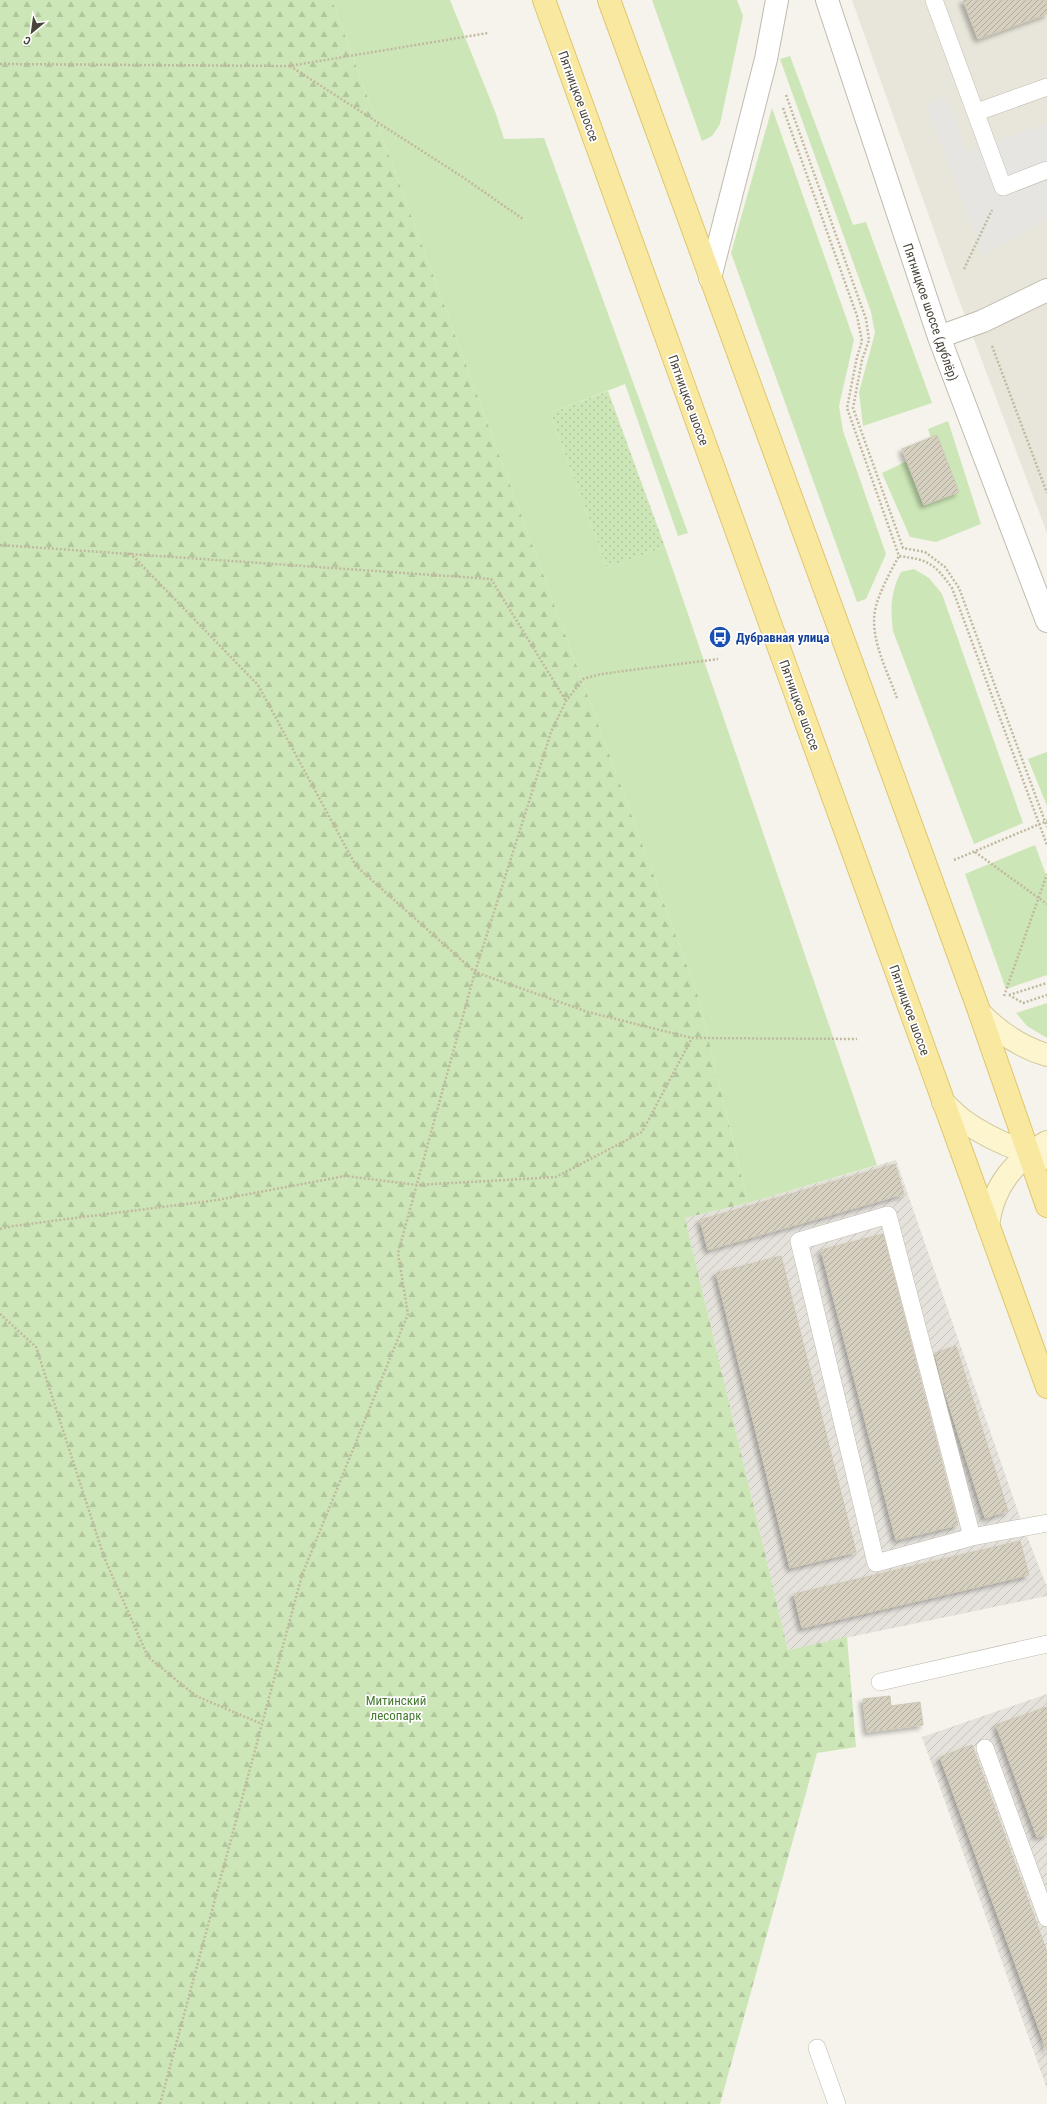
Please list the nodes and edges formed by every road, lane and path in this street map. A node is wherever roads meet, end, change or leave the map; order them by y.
1 (544, 0) edge
2 (609, 0) edge
3 (776, 0) edge
4 (827, 0) edge
5 (934, 0) edge
6 (488, 33) dead end
7 (0, 64) edge
8 (289, 66) junction
9 (1047, 87) edge
10 (784, 89) dead end
11 (781, 103) dead end
12 (977, 112) junction
13 (1047, 170) edge
14 (1003, 187) junction
15 (522, 219) dead end
16 (964, 269) dead end
17 (710, 278) junction
18 (1046, 293) edge
19 (983, 321) junction
20 (938, 337) junction
21 (1047, 493) edge
22 (0, 545) edge
23 (130, 553) junction
24 (899, 556) junction
25 (1047, 621) edge
26 (718, 659) dead end
27 (566, 701) junction
28 (898, 703) dead end
29 (1046, 821) edge
30 (1039, 824) junction
31 (1047, 827) edge
32 (1047, 844) edge
33 (974, 852) junction
34 (950, 853) dead end
35 (953, 861) junction
36 (956, 868) dead end
37 (1047, 874) edge
38 (1039, 898) junction
39 (1047, 904) edge
40 (475, 972) junction
41 (1047, 983) edge
42 (1000, 990) dead end
43 (1047, 995) edge
44 (980, 1014) junction
45 (692, 1038) junction
46 (857, 1039) dead end
47 (1047, 1054) edge
48 (943, 1102) junction
49 (1047, 1142) edge
50 (1037, 1155) edge
51 (417, 1185) junction
52 (1047, 1206) edge
53 (988, 1225) junction
54 (0, 1230) edge
55 (0, 1314) edge
56 (1047, 1387) edge
57 (1047, 1523) edge
58 (972, 1537) junction
59 (1047, 1644) edge
60 (880, 1682) dead end
61 (262, 1724) junction
62 (985, 1748) dead end
63 (1047, 1918) edge
64 (817, 2048) dead end
65 (160, 2104) edge
66 (837, 2104) edge

1 - 48 main road, Пятницкое шоссе
2 - 17 main road
3 - 17 street
4 - 20 street, Пятницкое шоссе (дублёр)
5 - 12 lane
6 - 8 path
7 - 8 path
8 - 15 path
9 - 12 lane
10 - 29 path
11 - 24 path
12 - 14 lane
13 - 14 lane
14 - 16 path
17 - 44 main road
18 - 19 street
19 - 20 street
19 - 21 path
20 - 25 street, Пятницкое шоссе (дублёр)
22 - 23 path
23 - 27 path
23 - 40 path
24 - 28 path
24 - 30 path
26 - 27 path
27 - 40 path
29 - 30 path
29 - 31 path
30 - 32 path
30 - 33 path
33 - 35 path
33 - 38 path
34 - 35 path
35 - 36 path
37 - 38 path
38 - 39 path
38 - 42 path
40 - 45 path
40 - 51 path
41 - 43 path
44 - 47 main road
44 - 50 main road
45 - 46 path
45 - 51 path
48 - 50 main road
48 - 53 main road, Пятницкое шоссе
49 - 50 main road
50 - 52 main road
50 - 53 main road
51 - 54 path
51 - 61 path
53 - 56 main road, Пятницкое шоссе
55 - 61 path
57 - 58 lane
58 - 58 lane
59 - 60 lane
61 - 65 path
62 - 63 lane
64 - 66 lane

